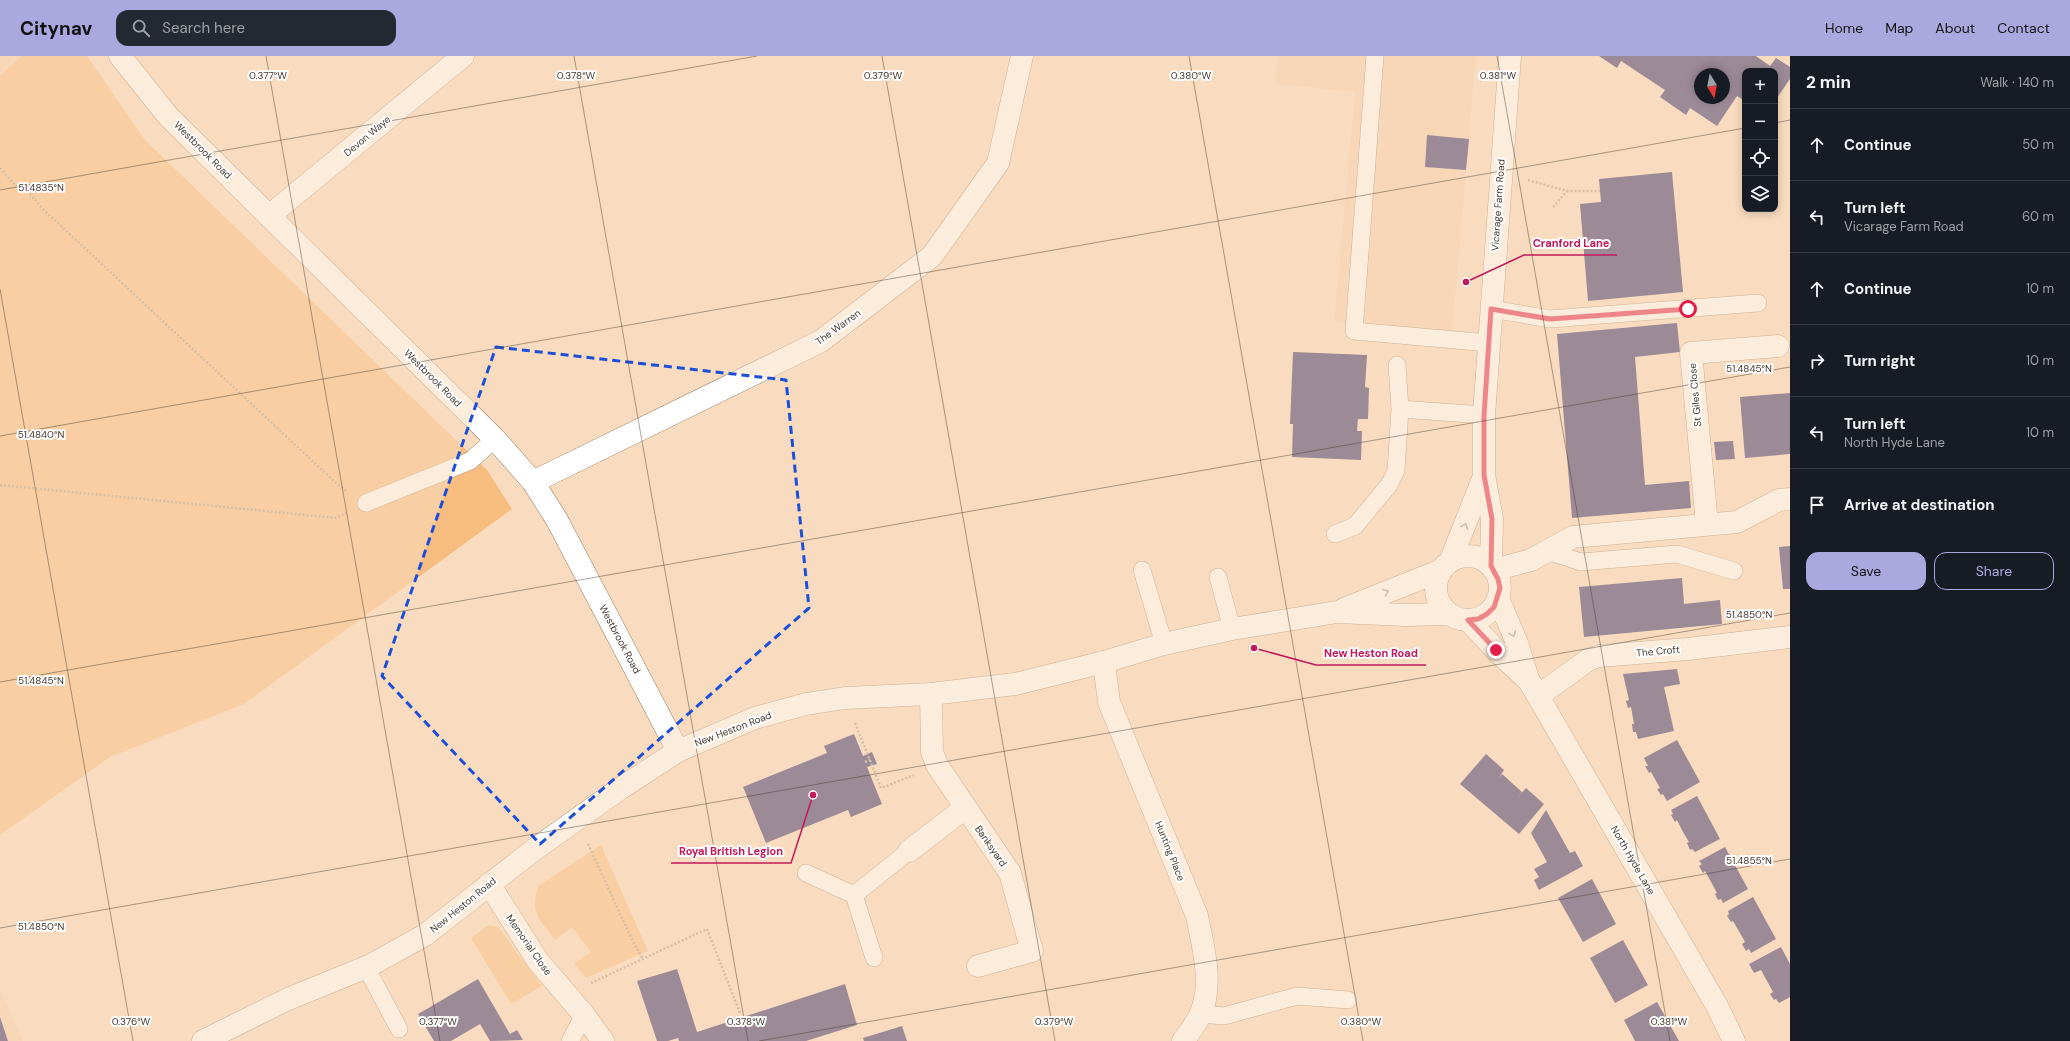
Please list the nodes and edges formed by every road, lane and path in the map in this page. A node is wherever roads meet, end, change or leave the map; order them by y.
1 (120, 56) edge
2 (464, 56) edge
3 (1022, 56) edge
4 (1375, 56) edge
5 (1510, 56) edge
6 (0, 168) edge
7 (1501, 172) junction
8 (1567, 191) junction
9 (1600, 191) dead end
10 (1553, 207) dead end
11 (269, 216) junction
12 (1758, 303) dead end
13 (1491, 309) junction
14 (1489, 343) junction
15 (1778, 346) dead end
16 (1397, 365) dead end
17 (1400, 409) junction
18 (1484, 416) junction
19 (495, 439) junction
20 (1484, 475) junction
21 (533, 482) junction
22 (0, 485) edge
23 (1790, 499) edge
24 (366, 503) junction
25 (1706, 524) junction
26 (1335, 534) dead end
27 (1547, 551) junction
28 (1446, 566) junction
29 (1493, 568) junction
30 (1142, 570) dead end
31 (1734, 570) dead end
32 (1218, 577) dead end
33 (1498, 598) junction
34 (1337, 612) junction
35 (1459, 617) junction
36 (1232, 630) junction
37 (1790, 637) edge
38 (1164, 644) junction
39 (1104, 662) junction
40 (1533, 688) junction
41 (931, 694) junction
42 (845, 698) junction
43 (678, 751) junction
44 (870, 760) junction
45 (865, 762) dead end
46 (936, 765) junction
47 (965, 808) junction
48 (577, 818) junction
49 (909, 851) joint
50 (806, 873) dead end
51 (489, 884) junction
52 (854, 895) junction
53 (874, 958) dead end
54 (643, 959) junction
55 (978, 966) dead end
56 (366, 967) junction
57 (566, 994) junction
58 (1348, 1000) dead end
59 (740, 1013) dead end
60 (1201, 1014) junction
61 (584, 1015) junction
62 (399, 1029) dead end
63 (216, 1038) edge
64 (570, 1041) edge
65 (603, 1041) edge
66 (1183, 1041) edge
67 (1734, 1041) edge

1 - 11 street, Westbrook Road
2 - 11 street, Devon Waye
3 - 21 street, The Warren
4 - 14 lane
5 - 7 street, Vicarage Farm Road
6 - 24 path
7 - 8 path
7 - 13 street, Vicarage Farm Road
8 - 9 path
8 - 10 path
11 - 19 street, Westbrook Road
12 - 13 lane
13 - 14 street, Vicarage Farm Road
14 - 18 street, Vicarage Farm Road
15 - 25 street, St Giles Close
16 - 17 lane
17 - 18 lane
17 - 26 lane
18 - 20 street, Vicarage Farm Road
19 - 21 street, Westbrook Road
19 - 24 lane
28 -> 20 street, Vicarage Farm Road
20 - 29 street, Vicarage Farm Road
21 - 43 street, Westbrook Road
22 - 24 path
23 - 25 street
25 - 27 street
27 - 29 street
27 - 31 lane
28 - 29 street
34 -> 28 street, New Heston Road
28 - 35 street
29 - 33 street
30 - 38 lane
32 - 36 lane
33 - 35 street
33 -> 40 street, North Hyde Lane
34 - 35 street, New Heston Road
34 - 36 street, New Heston Road
35 - 40 street, North Hyde Lane
36 - 38 street, New Heston Road
37 - 40 street, The Croft
38 - 39 street, New Heston Road
39 - 41 street, New Heston Road
39 - 60 street, Hunting Place
40 - 67 street, North Hyde Lane
41 - 42 street, New Heston Road
41 - 46 street, Banksyard
42 - 43 street, New Heston Road
42 - 44 path
43 - 48 street, New Heston Road
44 - 45 path
44 - 46 path
46 - 47 street, Banksyard
47 - 49 street
47 - 55 street, Banksyard
48 - 51 street, New Heston Road
48 - 54 path
49 - 52 lane
50 - 52 lane
51 - 56 street, New Heston Road
51 - 57 street, Memorial Close
52 - 53 lane
54 - 57 path
54 - 59 path
56 - 62 lane
56 - 63 street, New Heston Road
57 - 61 street, Memorial Close
58 - 60 lane
60 - 66 street, Hunting Place
61 - 64 lane
61 - 65 street, Memorial Close

